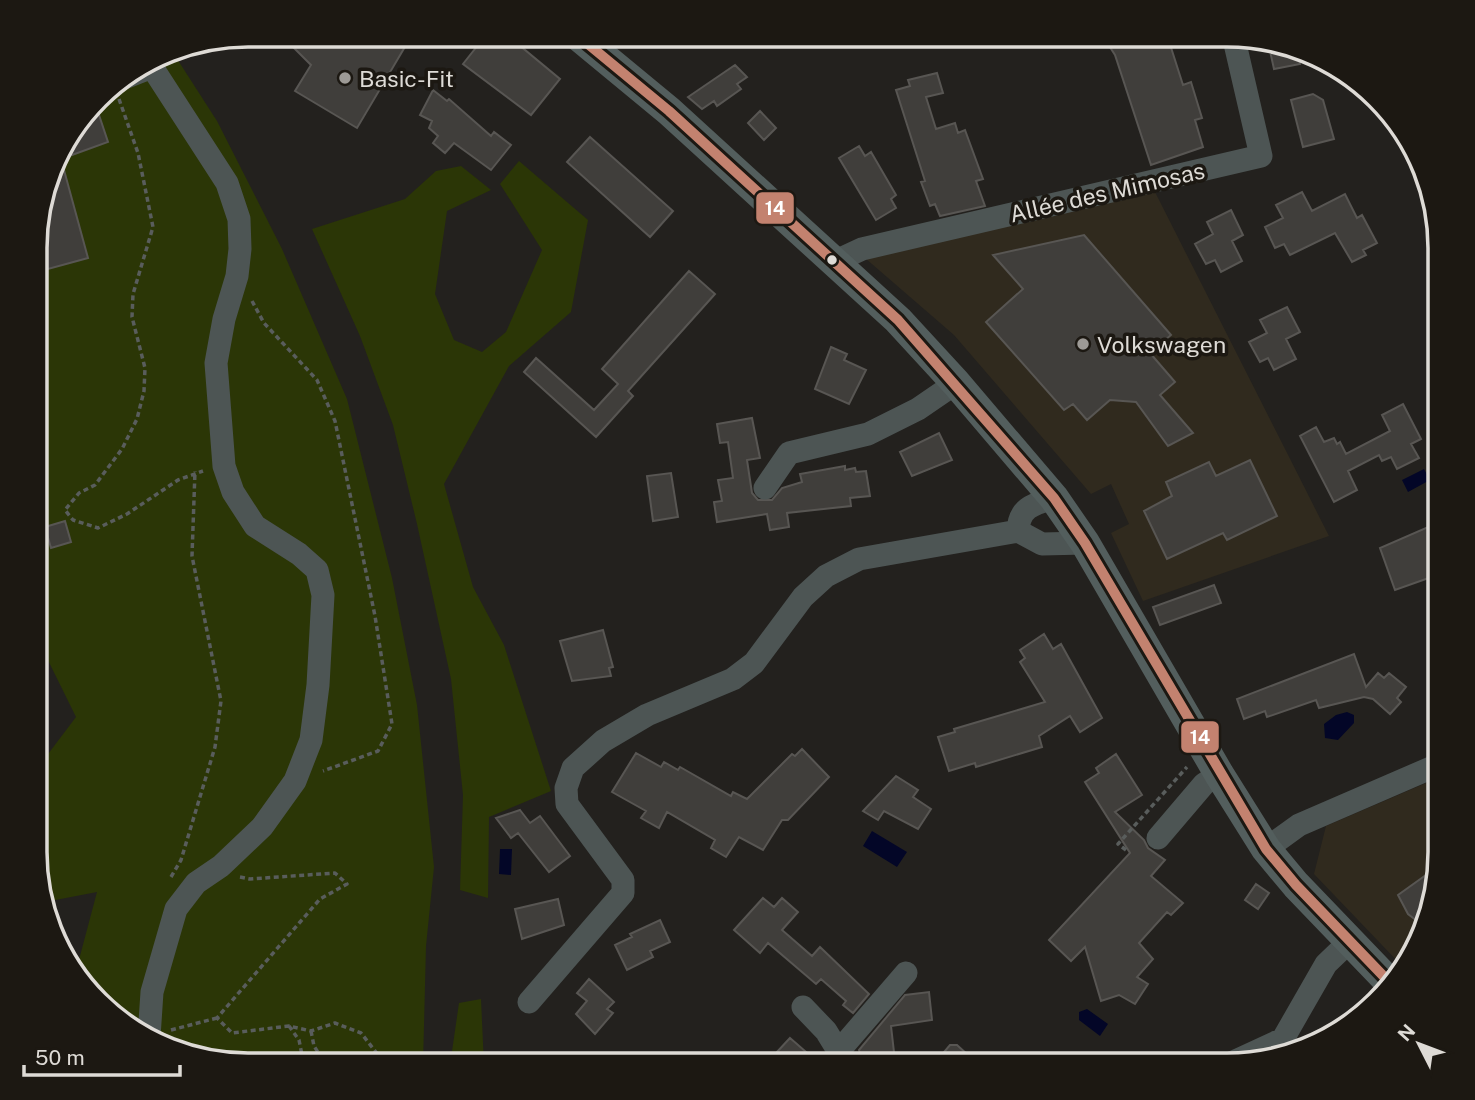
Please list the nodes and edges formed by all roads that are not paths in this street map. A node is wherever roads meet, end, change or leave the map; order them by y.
1 (592, 47) edge
2 (1236, 48) edge
3 (154, 71) edge
4 (834, 262) junction
5 (956, 383) junction
6 (765, 488) dead end
7 (1054, 498) junction
8 (1018, 531) junction
9 (1085, 543) junction
10 (1427, 770) edge
11 (1219, 774) junction
12 (1158, 838) dead end
13 (1266, 849) junction
14 (1350, 941) junction
15 (906, 973) dead end
16 (1384, 976) edge
17 (528, 1002) dead end
18 (803, 1007) dead end
19 (150, 1027) edge
20 (1281, 1045) edge
21 (840, 1053) edge
22 (847, 1053) edge

1 - 4 main road
2 - 4 street, Allée des Mimosas
3 - 19 street
4 - 5 main road
5 - 6 street
5 - 7 main road
7 - 8 street
7 - 9 main road
8 - 9 street
8 - 17 street
9 - 11 main road
10 - 13 street
11 - 12 street
11 - 13 main road
13 - 14 main road
14 - 16 main road
14 - 20 street
15 - 22 street
18 - 21 street

